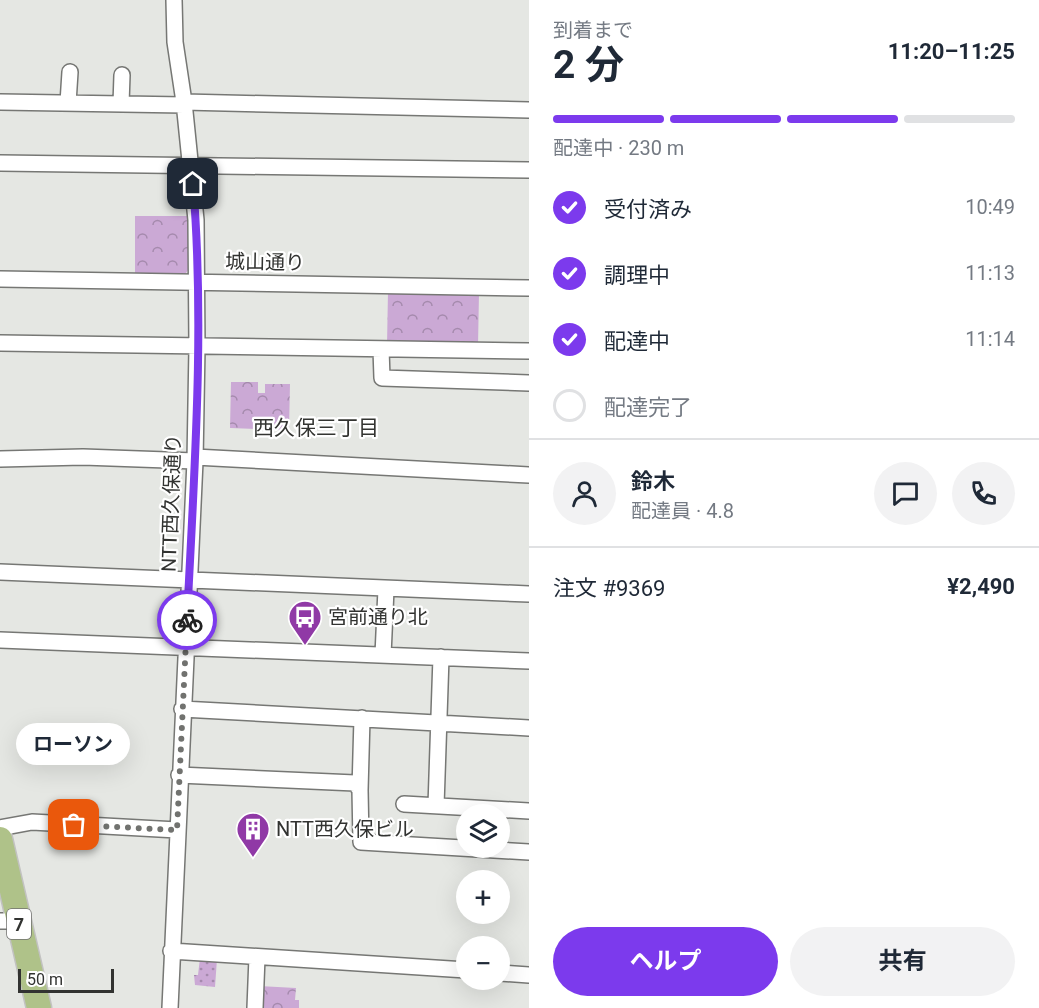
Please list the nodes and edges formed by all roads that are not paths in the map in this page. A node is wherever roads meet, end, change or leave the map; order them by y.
1 (174, 0) edge
2 (70, 72) dead end
3 (122, 75) dead end
4 (0, 102) edge
5 (68, 103) junction
6 (184, 103) junction
7 (122, 104) junction
8 (529, 110) edge
9 (0, 163) edge
10 (192, 166) junction
11 (529, 170) edge
12 (0, 279) edge
13 (197, 282) junction
14 (529, 288) edge
15 (0, 343) edge
16 (197, 347) junction
17 (381, 349) junction
18 (529, 351) edge
19 (529, 383) edge
20 (0, 459) edge
21 (195, 459) junction
22 (529, 475) edge
23 (0, 572) edge
24 (189, 581) junction
25 (386, 589) junction
26 (529, 594) edge
27 (0, 640) edge
28 (186, 647) junction
29 (383, 655) junction
30 (441, 657) junction
31 (529, 661) edge
32 (182, 709) junction
33 (362, 718) junction
34 (438, 723) junction
35 (529, 728) edge
36 (179, 775) junction
37 (360, 789) junction
38 (404, 804) dead end
39 (436, 806) junction
40 (529, 811) edge
41 (0, 828) edge
42 (177, 830) junction
43 (0, 839) edge
44 (529, 852) edge
45 (171, 951) junction
46 (257, 957) junction
47 (456, 969) edge
48 (510, 974) edge
49 (529, 975) edge
50 (38, 1008) edge
51 (170, 1008) edge
52 (255, 1008) edge

1 - 6 street, NTT西久保通り
2 - 5 street
3 - 7 street
4 - 5 street
5 - 7 street
6 - 7 street
6 - 8 street
6 - 10 street, NTT西久保通り
9 - 10 street
10 - 11 street
10 - 13 street, NTT西久保通り
12 - 13 street, 城山通り
13 - 14 street, 城山通り
13 - 16 street, NTT西久保通り
15 - 16 street
16 - 17 street
16 - 21 street, NTT西久保通り
17 - 18 street
17 - 19 street
20 - 21 street
21 - 22 street
21 - 24 street, NTT西久保通り
23 - 24 street
24 - 25 street
24 - 28 street, NTT西久保通り
25 - 26 street
25 - 29 street
27 - 28 street
28 - 29 street
28 - 32 street, NTT西久保通り
29 - 30 street
30 - 31 street
30 - 34 street
32 - 33 street
32 - 36 street, NTT西久保通り
33 - 34 street
33 - 37 street
34 - 35 street
34 - 39 street
36 - 37 street
36 - 42 street, NTT西久保通り
37 - 44 street
38 - 39 street
39 - 40 street
41 - 42 street
42 - 45 street, NTT西久保通り
43 - 50 main road, 7
45 - 46 street
45 - 51 street, NTT西久保通り
46 - 47 street
46 - 52 street
48 - 49 street

